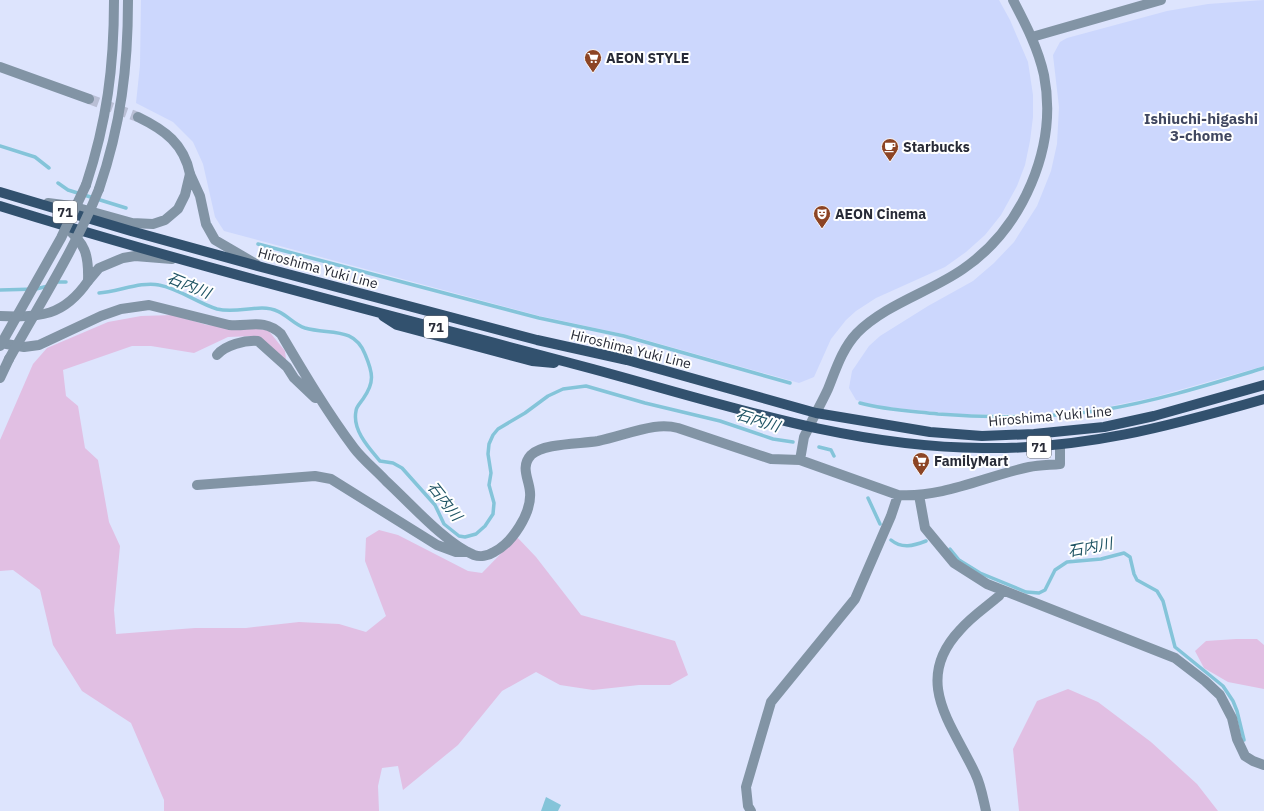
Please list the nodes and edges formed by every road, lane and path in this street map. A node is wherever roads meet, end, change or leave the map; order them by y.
1 (114, 0) edge
2 (128, 0) edge
3 (1013, 0) edge
4 (1161, 0) edge
5 (1032, 37) junction
6 (0, 67) edge
7 (89, 99) tunnel mouth
8 (138, 117) tunnel mouth
9 (190, 174) junction
10 (0, 192) edge
11 (25, 200) junction
12 (0, 206) edge
13 (64, 225) junction
14 (187, 261) junction
15 (265, 268) junction
16 (88, 281) junction
17 (0, 316) edge
18 (0, 344) edge
19 (217, 355) dead end
20 (0, 378) edge
21 (1264, 385) edge
22 (1264, 399) edge
23 (325, 408) junction
24 (816, 413) junction
25 (809, 427) junction
26 (1060, 446) junction
27 (800, 460) junction
28 (197, 485) dead end
29 (898, 495) junction
30 (919, 495) junction
31 (468, 552) junction
32 (1002, 590) junction
33 (1264, 765) edge
34 (751, 811) edge
35 (986, 811) edge

1 - 18 street, bridge
2 - 20 street, bridge
3 - 5 street
4 - 5 street
5 - 24 street
6 - 7 street
8 - 9 street
9 - 11 street
9 - 15 street
10 - 11 main road, Hiroshima Yuki Line / 71
11 - 15 main road, Hiroshima Yuki Line / 71
12 - 13 main road, Hiroshima Yuki Line / 71
13 - 14 main road, Hiroshima Yuki Line / 71
13 - 16 street
14 - 16 street
14 - 25 main road, Hiroshima Yuki Line / 71
15 - 24 main road, Hiroshima Yuki Line / 71
16 - 17 street
18 - 23 street
19 - 23 street
21 - 24 main road, Hiroshima Yuki Line / 71
22 - 26 main road, Hiroshima Yuki Line / 71
23 - 31 street
24 - 25 street
25 - 26 main road, Hiroshima Yuki Line / 71
25 - 27 street
26 - 30 street
27 - 29 street
27 - 31 street
28 - 31 street
29 - 30 street
29 - 34 street
30 - 32 street
32 - 33 street
32 - 35 street

